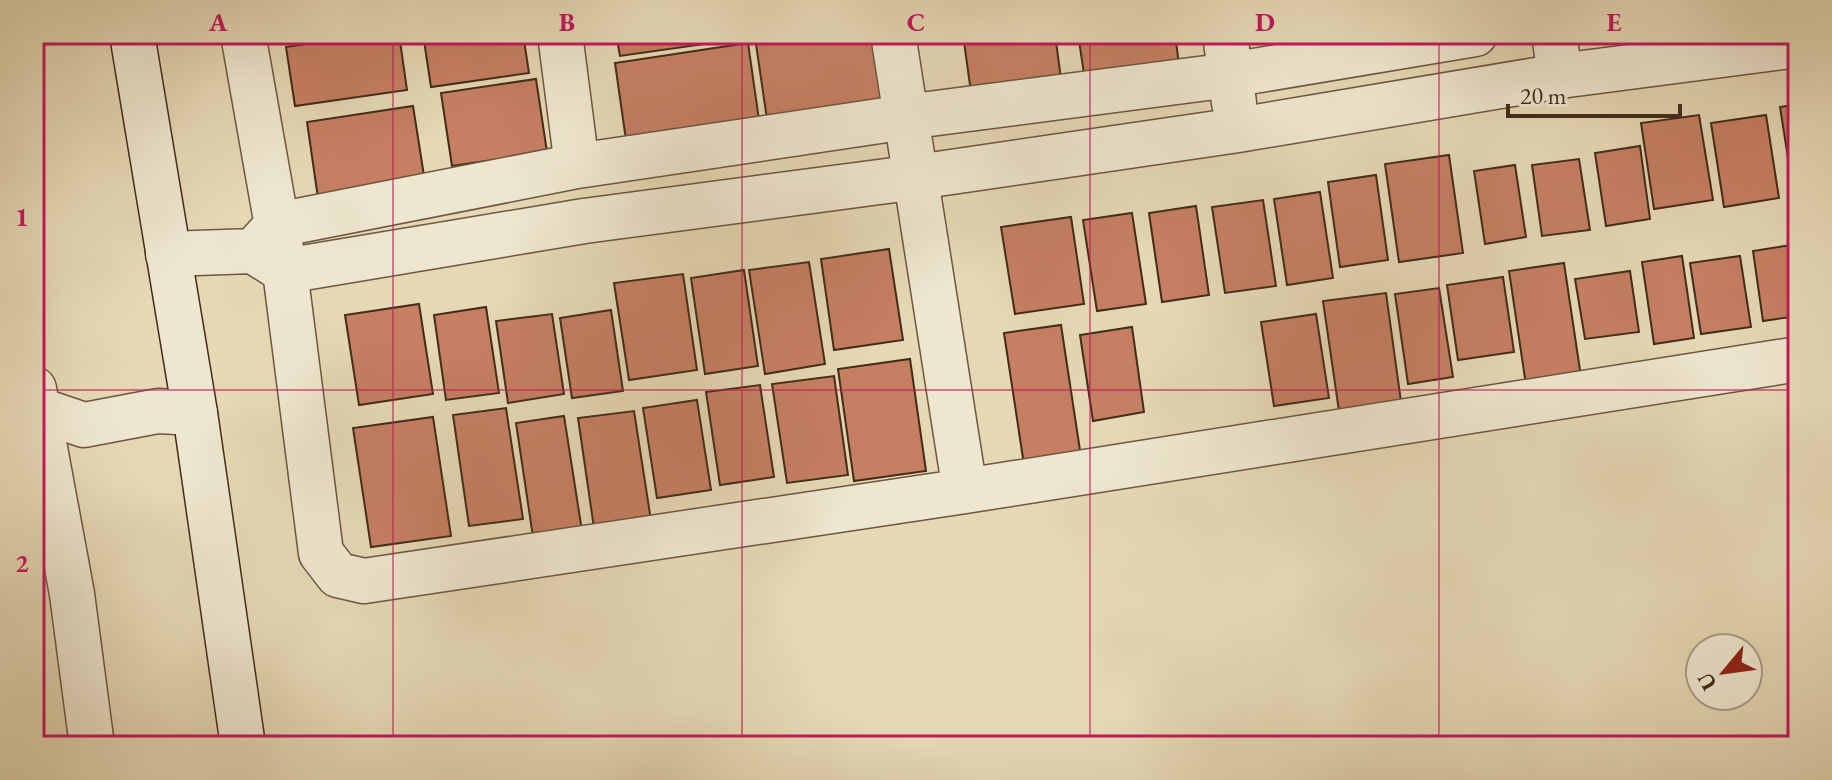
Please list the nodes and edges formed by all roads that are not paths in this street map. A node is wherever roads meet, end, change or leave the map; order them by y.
1 (132, 34) edge
2 (243, 34) edge
3 (560, 34) edge
4 (893, 34) edge
5 (1475, 34) edge
6 (1798, 45) edge
7 (1228, 54) edge
8 (1557, 55) edge
9 (906, 117) junction
10 (1238, 130) junction
11 (577, 166) junction
12 (917, 177) junction
13 (237, 251) junction
14 (1798, 359) edge
15 (35, 401) edge
16 (176, 412) junction
17 (99, 422) junction
18 (40, 461) edge
19 (965, 491) junction
20 (92, 746) edge
21 (243, 746) edge

1 - 13 street
2 - 13 street
3 - 11 street
4 - 9 street
5 - 7 street
6 - 8 street
7 - 9 street
7 - 10 street
8 - 10 street
9 - 11 street
9 - 12 street
10 - 12 street
11 - 13 street
12 - 13 street
12 - 19 street
13 - 16 street
13 - 19 street
14 - 19 street
15 - 17 street
15 - 18 street
16 - 17 street
16 - 21 street
17 - 18 street
18 - 20 street

